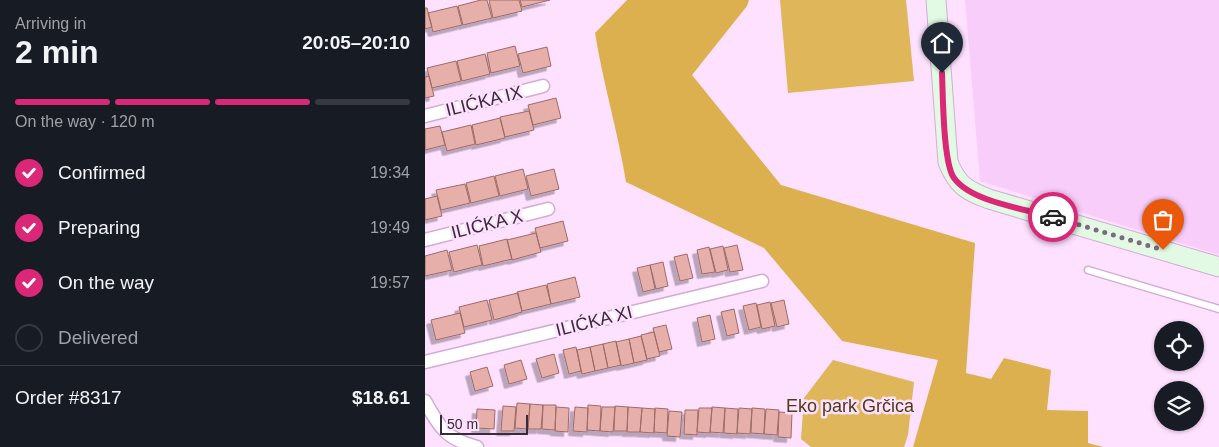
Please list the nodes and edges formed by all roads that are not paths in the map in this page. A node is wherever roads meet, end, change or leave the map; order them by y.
1 (936, 0) edge
2 (543, 86) dead end
3 (425, 116) edge
4 (549, 208) dead end
5 (425, 240) edge
6 (1219, 267) edge
7 (1088, 270) dead end
8 (762, 280) dead end
9 (1219, 310) edge
10 (425, 362) edge
11 (425, 401) edge
12 (477, 447) edge

1 - 6 street
2 - 3 street, ILIĆKA IX
4 - 5 street, ILIĆKA X
7 - 9 lane
8 - 10 street, ILIĆKA XI
11 - 12 street

